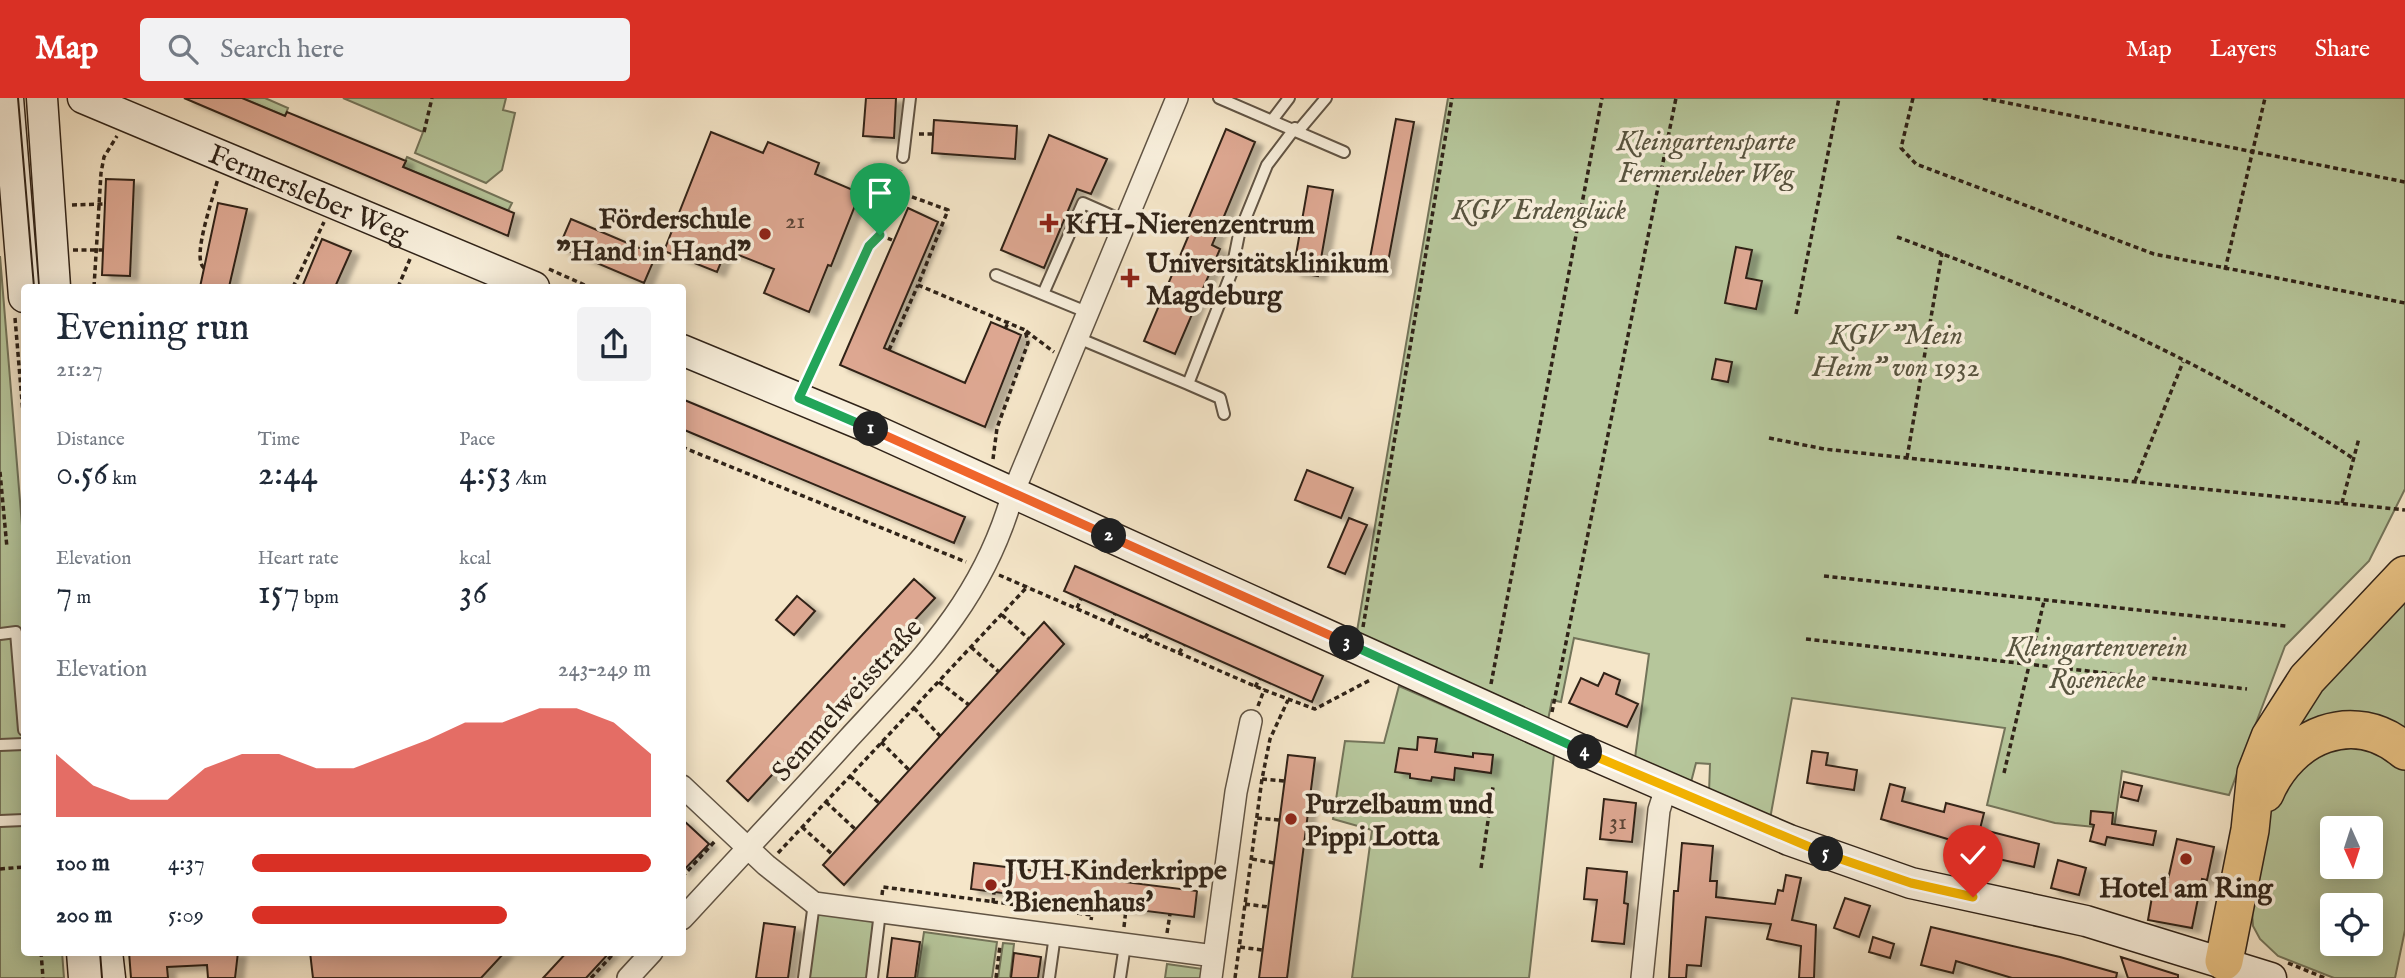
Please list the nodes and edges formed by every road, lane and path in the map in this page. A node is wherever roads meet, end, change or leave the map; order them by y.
1 (8, 98) edge
2 (43, 98) edge
3 (83, 98) edge
4 (432, 98) edge
5 (910, 98) edge
6 (1177, 98) edge
7 (1219, 98) edge
8 (1289, 98) edge
9 (1326, 98) edge
10 (1451, 98) edge
11 (1602, 98) edge
12 (1676, 98) edge
13 (1839, 98) edge
14 (1913, 98) edge
15 (1983, 98) edge
16 (2265, 98) edge
17 (1273, 119) junction
18 (1297, 129) junction
19 (424, 132) dead end
20 (118, 134) dead end
21 (2254, 151) junction
22 (1344, 152) dead end
23 (903, 158) joint
24 (219, 176) dead end
25 (2405, 181) edge
26 (896, 191) junction
27 (102, 204) junction
28 (63, 205) dead end
29 (325, 220) dead end
30 (1126, 222) junction
31 (207, 226) junction
32 (213, 227) dead end
33 (880, 235) junction
34 (1897, 237) dead end
35 (892, 240) dead end
36 (101, 250) junction
37 (65, 251) dead end
38 (1942, 253) junction
39 (411, 257) dead end
40 (204, 268) dead end
41 (2225, 270) junction
42 (996, 275) dead end
43 (23, 284) edge
44 (55, 284) edge
45 (95, 284) edge
46 (294, 284) edge
47 (399, 284) edge
48 (527, 284) edge
49 (918, 285) junction
50 (1042, 294) junction
51 (2405, 303) edge
52 (1089, 313) junction
53 (1796, 314) dead end
54 (1009, 321) junction
55 (1005, 329) dead end
56 (1025, 330) junction
57 (1078, 338) junction
58 (890, 350) dead end
59 (1052, 351) dead end
60 (686, 352) edge
61 (2183, 362) junction
62 (1188, 384) junction
63 (799, 398) junction
64 (1224, 414) dead end
65 (1769, 438) dead end
66 (2359, 438) dead end
67 (1907, 458) junction
68 (2354, 459) junction
69 (992, 465) dead end
70 (0, 472) edge
71 (2135, 481) junction
72 (1013, 493) junction
73 (2342, 503) junction
74 (2405, 510) edge
75 (7, 548) dead end
76 (2405, 575) edge
77 (1824, 576) dead end
78 (1028, 586) dead end
79 (1081, 599) dead end
80 (2045, 601) junction
81 (1077, 608) dead end
82 (1115, 614) dead end
83 (1002, 615) junction
84 (1111, 623) dead end
85 (2286, 626) dead end
86 (1150, 630) dead end
87 (0, 634) edge
88 (1145, 638) dead end
89 (1029, 639) dead end
90 (1806, 639) dead end
91 (1184, 645) dead end
92 (971, 648) junction
93 (1359, 649) junction
94 (1179, 653) dead end
95 (1222, 662) dead end
96 (2029, 665) junction
97 (1218, 670) dead end
98 (999, 672) dead end
99 (1493, 675) dead end
100 (1259, 678) dead end
101 (1374, 678) dead end
102 (939, 682) junction
103 (1255, 687) dead end
104 (2247, 689) dead end
105 (21, 693) edge
106 (1293, 694) dead end
107 (1289, 701) junction
108 (1555, 701) dead end
109 (969, 705) dead end
110 (914, 708) junction
111 (1251, 721) joint
112 (940, 736) dead end
113 (881, 742) junction
114 (21, 744) edge
115 (0, 745) edge
116 (2405, 751) edge
117 (909, 770) dead end
118 (2004, 773) dead end
119 (850, 776) junction
120 (1262, 779) junction
121 (1284, 781) dead end
122 (1493, 787) dead end
123 (1666, 788) junction
124 (686, 790) edge
125 (826, 802) junction
126 (879, 803) dead end
127 (1257, 818) junction
128 (21, 820) edge
129 (1279, 820) dead end
130 (0, 821) edge
131 (802, 827) junction
132 (727, 829) junction
133 (855, 829) dead end
134 (2250, 830) junction
135 (748, 849) junction
136 (832, 855) dead end
137 (1252, 859) junction
138 (1274, 863) dead end
139 (766, 865) junction
140 (21, 867) edge
141 (1481, 868) dead end
142 (0, 869) edge
143 (686, 873) edge
144 (994, 892) dead end
145 (1038, 898) dead end
146 (814, 903) junction
147 (993, 903) junction
148 (1082, 903) dead end
149 (1245, 904) junction
150 (1268, 907) dead end
151 (1037, 908) junction
152 (880, 912) junction
153 (1081, 914) junction
154 (686, 915) edge
155 (1002, 928) junction
156 (1055, 935) junction
157 (1088, 939) junction
158 (1125, 944) junction
159 (1240, 947) junction
160 (1262, 950) dead end
161 (41, 956) edge
162 (82, 956) edge
163 (107, 956) edge
164 (611, 956) edge
165 (648, 956) edge
166 (1214, 956) junction
167 (2251, 972) edge
168 (43, 978) edge
169 (84, 978) edge
170 (110, 978) edge
171 (592, 978) edge
172 (628, 978) edge
173 (804, 978) edge
174 (872, 978) edge
175 (996, 978) edge
176 (1049, 978) edge
177 (1121, 978) edge
178 (1211, 978) edge
179 (1235, 978) edge
180 (1642, 978) edge

1 - 43 street
2 - 44 street
3 - 48 street, Fermersleber Weg
4 - 19 path
5 - 23 lane
6 - 30 street
7 - 17 lane
8 - 17 lane
9 - 18 lane
10 - 93 path
11 - 99 path
12 - 108 path
13 - 53 path
14 - 41 path
15 - 21 path
16 - 21 path
17 - 18 lane
18 - 22 lane
18 - 62 lane
20 - 27 path
21 - 25 path
21 - 41 path
23 - 26 path
24 - 31 path
26 - 33 path
26 - 49 path
27 - 28 path
27 - 36 path
29 - 46 path
30 - 50 lane
30 - 52 street
31 - 32 path
31 - 40 path
33 - 35 path
33 - 63 path
34 - 38 path
36 - 37 path
36 - 45 path
38 - 61 path
38 - 67 path
39 - 47 path
41 - 51 path
42 - 50 lane
49 - 54 path
49 - 58 path
50 - 52 lane
52 - 57 street
54 - 55 path
54 - 56 path
56 - 59 path
56 - 69 path
57 - 62 lane
57 - 72 street
60 - 63 street
61 - 68 path
61 - 71 path
62 - 64 lane
63 - 72 street
65 - 67 path
66 - 68 path
67 - 71 path
68 - 73 path
70 - 75 path
71 - 73 path
72 - 93 street
72 - 135 street, Semmelweisstraße
73 - 74 path
76 - 134 highway
77 - 80 path
78 - 83 path
79 - 81 path
80 - 85 path
80 - 96 path
82 - 84 path
83 - 89 path
83 - 92 path
86 - 88 path
87 - 105 lane
90 - 96 path
91 - 94 path
92 - 98 path
92 - 102 path
93 - 123 street
95 - 97 path
96 - 104 path
96 - 118 path
100 - 103 path
101 - 107 path
102 - 109 path
102 - 110 path
106 - 107 path
107 - 111 path
107 - 120 path
110 - 112 path
110 - 113 path
111 - 166 street
113 - 117 path
113 - 119 path
114 - 115 lane
116 - 134 highway
119 - 125 path
119 - 126 path
120 - 121 path
120 - 127 path
122 - 141 path
123 - 167 street
123 - 180 street
124 - 132 street
125 - 131 path
125 - 133 path
127 - 129 path
127 - 137 path
128 - 130 lane
131 - 136 path
131 - 139 path
132 - 135 street
132 - 143 path
134 - 167 highway
135 - 139 street
135 - 154 street, Semmelweisstraße
137 - 138 path
137 - 149 path
139 - 146 street
140 - 142 path
144 - 147 path
145 - 151 path
146 - 152 street
146 - 173 lane
147 - 151 path
147 - 152 path
148 - 153 path
149 - 150 path
149 - 159 path
151 - 153 path
152 - 155 street
152 - 174 lane
153 - 157 path
155 - 156 street
155 - 175 path
156 - 157 street
156 - 176 lane
157 - 158 street
158 - 166 street
158 - 177 lane
159 - 160 path
159 - 179 path
161 - 168 path
162 - 169 street
163 - 170 street
164 - 171 path
165 - 172 street
166 - 178 street

